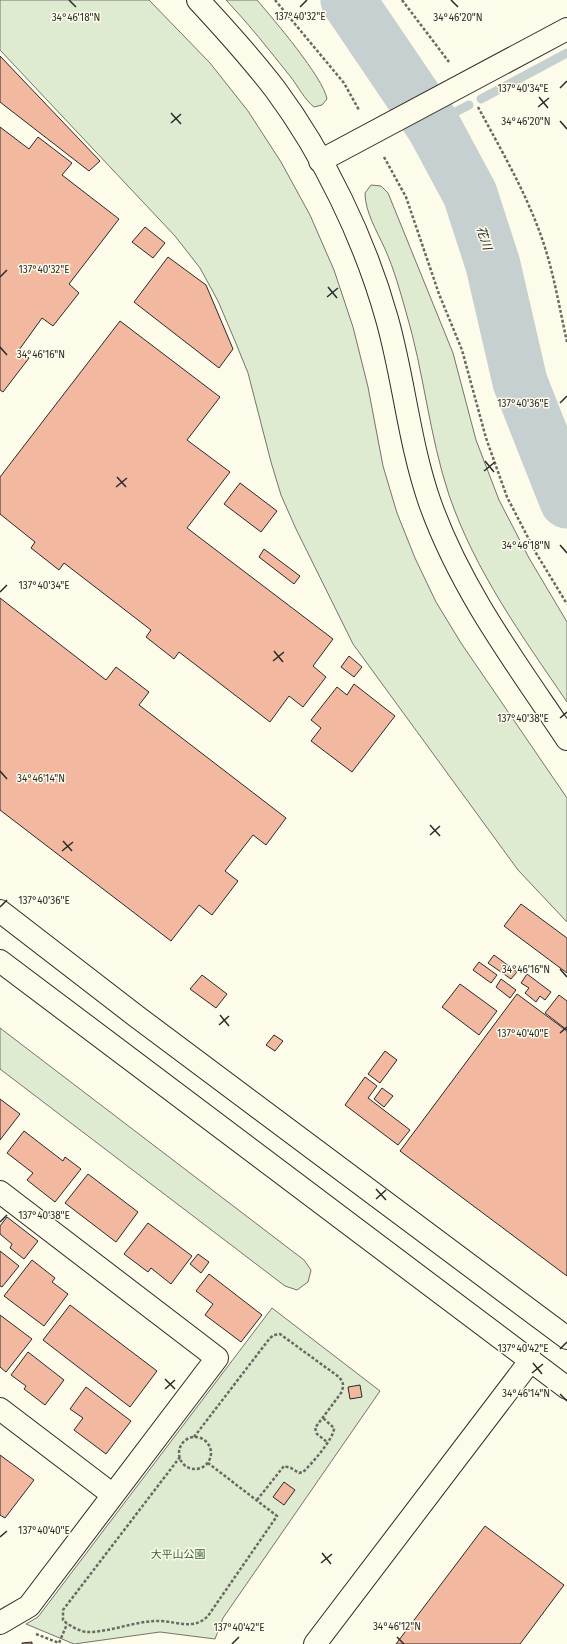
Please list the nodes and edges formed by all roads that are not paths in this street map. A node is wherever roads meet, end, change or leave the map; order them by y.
1 (198, 0) edge
2 (567, 29) edge
3 (320, 161) junction
4 (567, 739) edge
5 (0, 911) edge
6 (0, 961) edge
7 (0, 1192) edge
8 (567, 1338) edge
9 (531, 1360) junction
10 (567, 1388) edge
11 (0, 1409) edge
12 (113, 1495) junction
13 (0, 1623) edge
14 (316, 1644) edge

1 - 3 street
2 - 3 street
3 - 4 street
5 - 8 street
6 - 9 street
7 - 12 street
9 - 10 street
9 - 14 street
11 - 12 street
12 - 13 street

